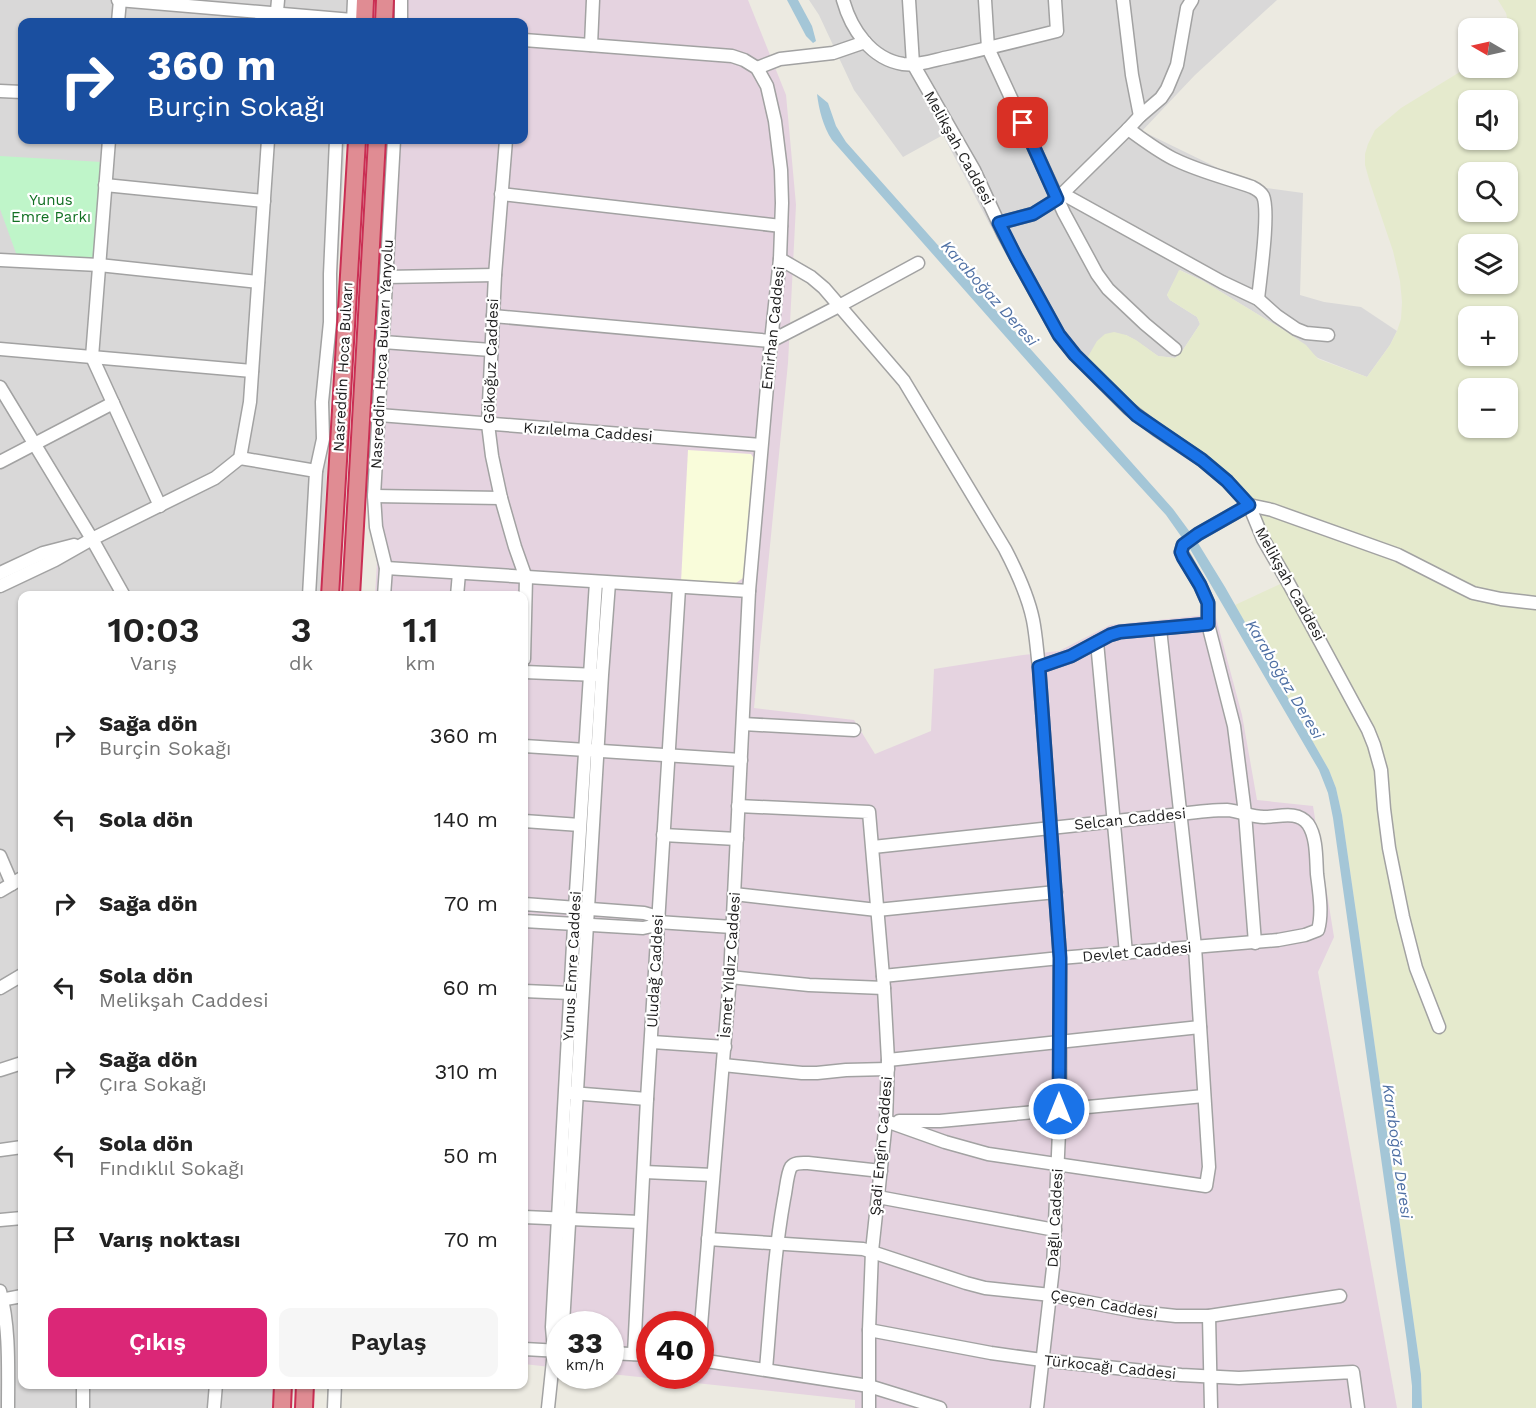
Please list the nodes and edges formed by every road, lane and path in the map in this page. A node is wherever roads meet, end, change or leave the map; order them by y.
1 (119, 0) edge
2 (278, 0) edge
3 (354, 0) edge
4 (365, 0) edge
5 (385, 0) edge
6 (401, 0) edge
7 (593, 0) edge
8 (843, 0) edge
9 (909, 0) edge
10 (985, 0) edge
11 (1055, 0) edge
12 (1123, 0) edge
13 (1191, 1) edge
14 (118, 18) edge
15 (276, 18) edge
16 (357, 18) edge
17 (359, 18) edge
18 (384, 18) edge
19 (401, 18) edge
20 (528, 40) edge
21 (865, 42) junction
22 (591, 45) junction
23 (988, 48) junction
24 (913, 64) junction
25 (758, 68) junction
26 (0, 91) edge
27 (18, 92) edge
28 (1140, 116) junction
29 (1128, 129) junction
30 (109, 144) edge
31 (268, 144) edge
32 (336, 144) edge
33 (357, 144) edge
34 (377, 144) edge
35 (394, 144) edge
36 (506, 144) edge
37 (105, 185) junction
38 (501, 194) junction
39 (1060, 196) junction
40 (264, 201) junction
41 (999, 223) junction
42 (781, 226) junction
43 (780, 259) junction
44 (0, 260) edge
45 (918, 262) dead end
46 (99, 265) junction
47 (495, 275) junction
48 (386, 276) junction
49 (258, 282) junction
50 (1258, 299) junction
51 (839, 306) junction
52 (493, 316) junction
53 (1328, 335) dead end
54 (771, 341) junction
55 (383, 342) junction
56 (1175, 348) dead end
57 (0, 350) edge
58 (491, 350) junction
59 (92, 357) junction
60 (252, 371) junction
61 (0, 387) edge
62 (113, 403) junction
63 (379, 416) junction
64 (488, 424) junction
65 (34, 444) junction
66 (762, 445) junction
67 (240, 458) junction
68 (0, 462) edge
69 (316, 471) junction
70 (374, 496) junction
71 (501, 498) junction
72 (1249, 505) junction
73 (160, 506) junction
74 (92, 540) junction
75 (386, 568) junction
76 (0, 573) edge
77 (459, 573) junction
78 (526, 578) junction
79 (596, 582) junction
80 (609, 583) junction
81 (0, 586) edge
82 (679, 588) junction
83 (121, 591) edge
84 (309, 591) edge
85 (330, 591) edge
86 (351, 591) edge
87 (384, 591) edge
88 (457, 591) edge
89 (526, 591) edge
90 (748, 591) junction
91 (1536, 603) edge
92 (1208, 624) junction
93 (1160, 629) junction
94 (1097, 642) junction
95 (1039, 667) junction
96 (528, 672) edge
97 (596, 675) junction
98 (743, 724) junction
99 (854, 730) dead end
100 (528, 746) edge
101 (591, 751) junction
102 (668, 755) junction
103 (741, 760) junction
104 (738, 806) junction
105 (1245, 813) junction
106 (1180, 814) junction
107 (528, 821) edge
108 (1114, 821) junction
109 (580, 825) junction
110 (1051, 828) junction
111 (663, 835) junction
112 (737, 839) junction
113 (873, 848) junction
114 (0, 856) edge
115 (17, 881) edge
116 (0, 891) edge
117 (1056, 892) junction
118 (734, 894) junction
119 (528, 904) edge
120 (575, 908) junction
121 (588, 909) junction
122 (877, 910) junction
123 (528, 921) edge
124 (658, 922) junction
125 (574, 924) junction
126 (587, 925) junction
127 (732, 927) junction
128 (1318, 930) joint
129 (1256, 943) junction
130 (1195, 947) junction
131 (1126, 953) junction
132 (1060, 958) junction
133 (18, 977) edge
134 (730, 977) junction
135 (884, 982) junction
136 (0, 988) edge
137 (528, 991) edge
138 (570, 993) junction
139 (1200, 1027) junction
140 (1439, 1027) dead end
141 (652, 1042) junction
142 (1059, 1042) junction
143 (725, 1047) junction
144 (18, 1064) edge
145 (723, 1065) junction
146 (888, 1065) junction
147 (0, 1070) edge
148 (571, 1093) junction
149 (1204, 1096) junction
150 (647, 1099) junction
151 (1059, 1109) junction
152 (886, 1121) junction
153 (18, 1148) edge
154 (0, 1150) edge
155 (1058, 1164) junction
156 (881, 1171) junction
157 (644, 1172) junction
158 (713, 1175) junction
159 (878, 1197) junction
160 (528, 1216) edge
161 (18, 1218) edge
162 (564, 1218) junction
163 (0, 1220) edge
164 (640, 1222) junction
165 (1055, 1230) junction
166 (708, 1239) junction
167 (777, 1244) junction
168 (872, 1251) junction
169 (1051, 1295) junction
170 (18, 1296) edge
171 (1340, 1296) dead end
172 (1, 1297) edge
173 (554, 1311) edge
174 (563, 1311) edge
175 (702, 1311) edge
176 (1209, 1316) junction
177 (869, 1330) junction
178 (546, 1348) edge
179 (528, 1349) edge
180 (624, 1354) edge
181 (634, 1354) joint
182 (1042, 1360) junction
183 (714, 1362) edge
184 (766, 1370) junction
185 (1210, 1377) junction
186 (869, 1386) junction
187 (83, 1389) edge
188 (216, 1389) edge
189 (284, 1389) edge
190 (305, 1389) edge
191 (335, 1389) edge
192 (551, 1389) edge
193 (8, 1408) edge
194 (83, 1408) edge
195 (214, 1408) edge
196 (282, 1408) edge
197 (304, 1408) edge
198 (334, 1408) edge
199 (548, 1408) edge
200 (869, 1408) edge
201 (940, 1408) edge
202 (1037, 1408) edge
203 (1211, 1408) edge
204 (1358, 1408) edge

1 - 14 street
1 - 15 street
2 - 15 street
3 - 16 street
4 - 17 highway
5 - 18 highway
6 - 19 street
7 - 22 street
8 - 21 street
9 - 24 street
10 - 23 street
11 - 23 street
12 - 28 street
13 - 28 street
20 - 22 street
21 - 24 street
21 - 25 street
22 - 25 street
23 - 24 street
23 - 39 street
24 - 41 street, Melikşah Caddesi
25 - 42 street, Emirhan Caddesi
26 - 27 street
28 - 29 street
29 - 39 street
29 - 50 street
30 - 37 street
31 - 40 street
32 - 69 street
33 - 85 highway, Nasreddin Hoca Bulvarı
34 - 86 highway, Nasreddin Hoca Bulvarı
35 - 48 street, Nasreddin Hoca Bulvarı Yanyolu
36 - 38 street, Gökoğuz Caddesi
37 - 40 street
37 - 46 street
38 - 42 street
38 - 47 street, Gökoğuz Caddesi
39 - 41 street
39 - 50 street
39 - 56 street
40 - 49 street
41 - 72 street, Melikşah Caddesi
42 - 43 street, Emirhan Caddesi
43 - 51 street, Dağlı Caddesi
43 - 54 street, Emirhan Caddesi
44 - 46 street
45 - 51 street
46 - 49 street
46 - 59 street
47 - 48 street
47 - 52 street, Gökoğuz Caddesi
48 - 55 street, Nasreddin Hoca Bulvarı Yanyolu
49 - 60 street
50 - 53 street
51 - 54 street
51 - 95 street, Dağlı Caddesi
52 - 54 street
52 - 58 street, Gökoğuz Caddesi
54 - 66 street, Emirhan Caddesi
55 - 58 street
55 - 63 street, Nasreddin Hoca Bulvarı Yanyolu
57 - 59 street
58 - 64 street, Gökoğuz Caddesi
59 - 60 street
59 - 62 street
60 - 67 street
61 - 65 street
62 - 65 street
62 - 73 street
63 - 64 street, Kızılelma Caddesi
63 - 70 street, Nasreddin Hoca Bulvarı Yanyolu
64 - 66 street, Kızılelma Caddesi
64 - 71 street, Gökoğuz Caddesi
65 - 68 street
65 - 74 street
66 - 90 street, Emirhan Caddesi
67 - 69 street
67 - 73 street
69 - 84 street
70 - 71 street
70 - 75 street, Nasreddin Hoca Bulvarı Yanyolu
71 - 78 street, Gökoğuz Caddesi
72 - 91 street
72 - 92 street
72 - 140 street, Melikşah Caddesi
73 - 74 street
74 - 76 street
74 - 81 street
74 - 83 street
75 - 77 street
75 - 87 street, Nasreddin Hoca Bulvarı Yanyolu
77 - 78 street
77 - 88 street
78 - 79 street
78 - 89 street
79 - 80 street
79 - 97 street, Yunus Emre Caddesi
80 - 82 street
80 - 97 street, Yunus Emre Caddesi
82 - 90 street
82 - 102 street, Uludağ Caddesi
90 - 98 street, İsmet Yıldız Caddesi
92 - 93 street
92 - 105 street
93 - 94 street
93 - 106 street
94 - 95 street
94 - 108 street
95 - 110 street, Dağlı Caddesi
96 - 97 street
97 - 101 street, Yunus Emre Caddesi
98 - 99 street
98 - 103 street, İsmet Yıldız Caddesi
100 - 101 street
101 - 102 street
101 - 109 street, Yunus Emre Caddesi
101 - 121 street, Yunus Emre Caddesi
102 - 103 street
102 - 111 street, Uludağ Caddesi
103 - 104 street, İsmet Yıldız Caddesi
104 - 112 street, İsmet Yıldız Caddesi
104 - 113 street, Şadi Engin Caddesi
105 - 106 street, Selcan Caddesi
105 - 128 street, Selcan Caddesi
105 - 129 street
106 - 108 street, Selcan Caddesi
106 - 130 street
107 - 109 street
108 - 110 street, Selcan Caddesi
108 - 131 street
109 - 120 street, Yunus Emre Caddesi
110 - 113 street, Selcan Caddesi
110 - 117 street, Dağlı Caddesi
111 - 112 street
111 - 124 street, Uludağ Caddesi
112 - 118 street, İsmet Yıldız Caddesi
113 - 122 street, Şadi Engin Caddesi
114 - 115 street
115 - 116 street
117 - 122 street
117 - 132 street, Dağlı Caddesi
118 - 122 street
118 - 127 street, İsmet Yıldız Caddesi
119 - 120 street
120 - 121 street
120 - 125 street, Yunus Emre Caddesi
121 - 124 street
121 - 126 street, Yunus Emre Caddesi
122 - 135 street, Şadi Engin Caddesi
123 - 125 street
124 - 126 street
124 - 127 street
124 - 141 street, Uludağ Caddesi
125 - 126 street
125 - 138 street, Yunus Emre Caddesi
126 - 148 street, Yunus Emre Caddesi
127 - 134 street, İsmet Yıldız Caddesi
128 - 129 street, Devlet Caddesi
129 - 130 street, Devlet Caddesi
130 - 131 street, Devlet Caddesi
130 - 139 street
131 - 132 street, Devlet Caddesi
132 - 135 street, Devlet Caddesi
132 - 142 street, Dağlı Caddesi
133 - 136 street
134 - 135 street, Devlet Caddesi
134 - 143 street, İsmet Yıldız Caddesi
135 - 146 street, Şadi Engin Caddesi
137 - 138 street
138 - 148 street, Yunus Emre Caddesi
139 - 142 street
139 - 149 street
141 - 143 street
141 - 150 street, Uludağ Caddesi
142 - 146 street
142 - 151 street, Dağlı Caddesi
143 - 145 street, İsmet Yıldız Caddesi
144 - 147 street
145 - 146 street
145 - 158 street, İsmet Yıldız Caddesi
146 - 152 street, Şadi Engin Caddesi
148 - 150 street
148 - 162 street, Yunus Emre Caddesi
149 - 151 street
149 - 155 street
150 - 157 street, Uludağ Caddesi
151 - 152 street
151 - 155 street, Dağlı Caddesi
152 - 155 street
152 - 156 street, Şadi Engin Caddesi
153 - 154 street
155 - 165 street, Dağlı Caddesi
156 - 159 street, Şadi Engin Caddesi
156 - 167 street
157 - 158 street
157 - 164 street, Uludağ Caddesi
158 - 166 street, İsmet Yıldız Caddesi
159 - 165 street
159 - 168 street, Şadi Engin Caddesi
160 - 162 street
161 - 163 street
162 - 164 street
162 - 173 street, Yunus Emre Caddesi
162 - 174 street, Yunus Emre Caddesi
164 - 181 street, Uludağ Caddesi
165 - 169 street, Dağlı Caddesi
166 - 167 street, Çeçen Caddesi
166 - 175 street, İsmet Yıldız Caddesi
167 - 168 street, Çeçen Caddesi
167 - 184 street
168 - 169 street, Çeçen Caddesi
168 - 177 street, Şadi Engin Caddesi
169 - 176 street, Çeçen Caddesi
169 - 182 street, Dağlı Caddesi
170 - 172 street
171 - 176 street, Çeçen Caddesi
172 - 193 street
176 - 185 street
177 - 182 street, Türkocağı Caddesi
177 - 186 street, Şadi Engin Caddesi
178 - 179 street
180 - 181 street
182 - 185 street, Türkocağı Caddesi
182 - 202 street, Dağlı Caddesi
183 - 184 street
184 - 186 street
185 - 203 street
185 - 204 street, Türkocağı Caddesi
186 - 200 street, Şadi Engin Caddesi
186 - 201 street
187 - 194 street
188 - 195 street
189 - 196 highway
190 - 197 highway
191 - 198 street
192 - 199 street, Yunus Emre Caddesi

